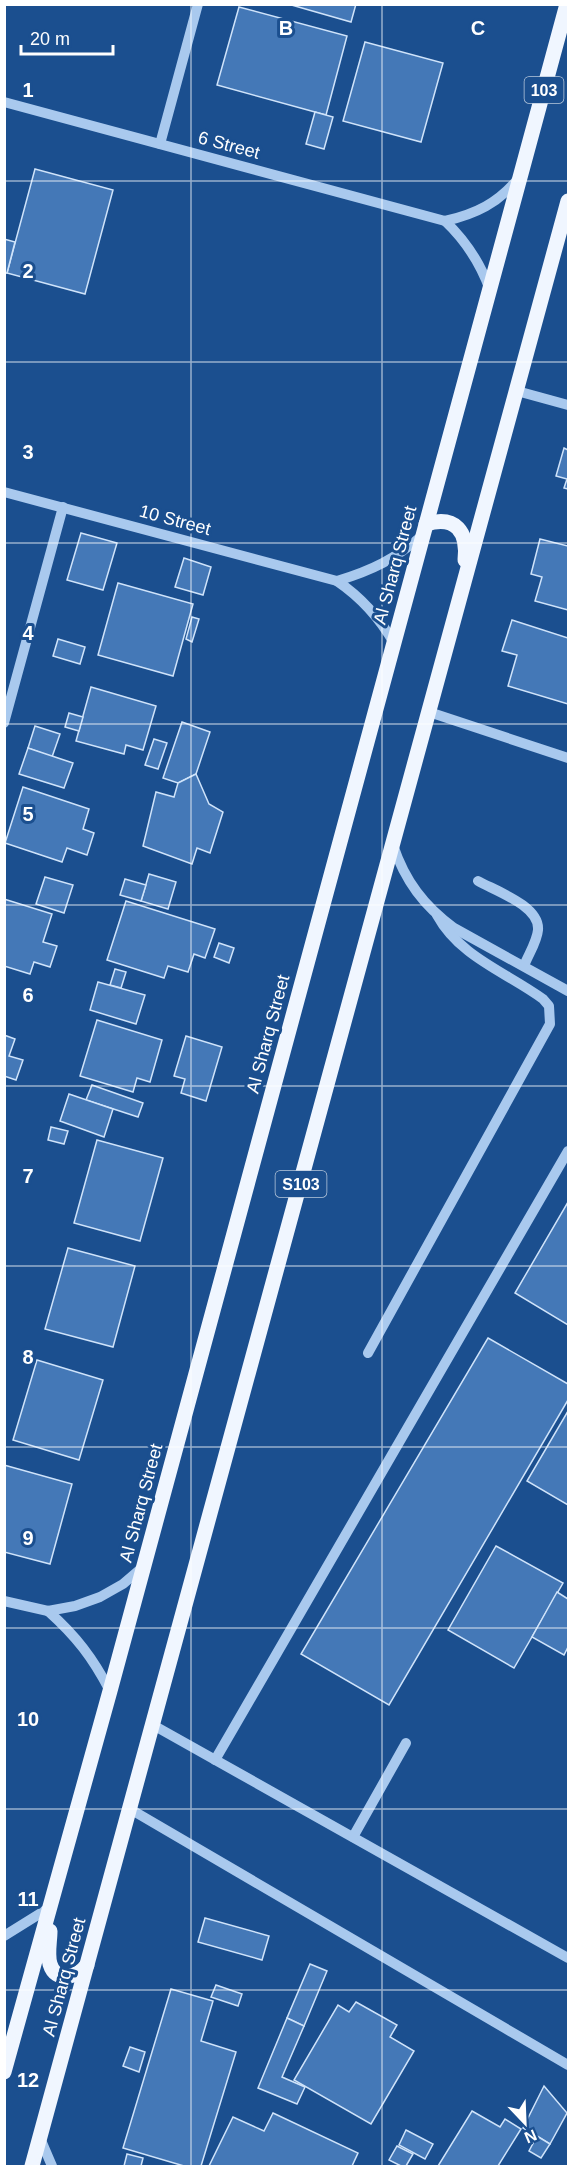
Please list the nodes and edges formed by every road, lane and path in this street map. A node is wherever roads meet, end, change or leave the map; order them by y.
1 (198, 4) edge
2 (567, 4) edge
3 (4, 102) edge
4 (159, 144) junction
5 (520, 176) junction
6 (568, 201) edge
7 (445, 220) junction
8 (490, 290) junction
9 (517, 391) junction
10 (568, 405) edge
11 (4, 492) edge
12 (63, 507) junction
13 (425, 529) junction
14 (337, 580) junction
15 (460, 602) junction
16 (394, 643) junction
17 (429, 712) junction
18 (4, 723) edge
19 (568, 758) edge
20 (393, 845) junction
21 (478, 881) dead end
22 (437, 915) junction
23 (524, 966) junction
24 (568, 991) edge
25 (568, 1151) edge
26 (368, 1353) dead end
27 (144, 1566) junction
28 (4, 1601) edge
29 (48, 1611) junction
30 (110, 1691) junction
31 (153, 1725) junction
32 (406, 1743) dead end
33 (215, 1760) junction
34 (130, 1809) junction
35 (353, 1837) junction
36 (51, 1901) junction
37 (4, 1936) edge
38 (568, 1958) edge
39 (87, 1965) junction
40 (568, 2065) edge
41 (4, 2072) edge
42 (40, 2138) junction
43 (32, 2166) edge
44 (52, 2166) edge

1 - 4 street
2 - 5 main road, Al Sharq Street / 103
3 - 4 street, 6 Street
4 - 7 street, 6 Street
5 - 7 street, 6 Street
5 - 8 main road, Al Sharq Street / S103
6 - 9 main road, Al Sharq Street / S103
7 - 8 street
8 - 13 main road, Al Sharq Street / S103
9 - 10 street
9 - 15 main road, Al Sharq Street / S103
11 - 12 street, 10 Street
12 - 14 street, 10 Street
12 - 18 street
13 - 14 street
13 - 15 main road
13 - 16 main road, Al Sharq Street / S103
14 - 16 street, 10 Street
15 - 17 main road, Al Sharq Street / S103
16 - 27 main road, Al Sharq Street / S103
17 - 19 street
17 - 20 main road, Al Sharq Street / S103
20 - 22 street
20 - 31 main road, Al Sharq Street / S103
21 - 23 street
22 - 23 street
22 - 26 street
23 - 24 street
25 - 33 street
27 - 29 street
27 - 30 main road, Al Sharq Street / S103
28 - 29 street
29 - 30 street
30 - 36 main road, Al Sharq Street / S103
31 - 33 street
31 - 34 main road, Al Sharq Street / S103
32 - 35 street
33 - 35 street
34 - 39 main road, Al Sharq Street / S103
34 - 40 street
35 - 38 street
36 - 37 street
36 - 39 main road
36 - 41 main road, Al Sharq Street / S103
39 - 42 main road, Al Sharq Street / S103
42 - 43 main road, Al Sharq Street / S103
42 - 44 street

